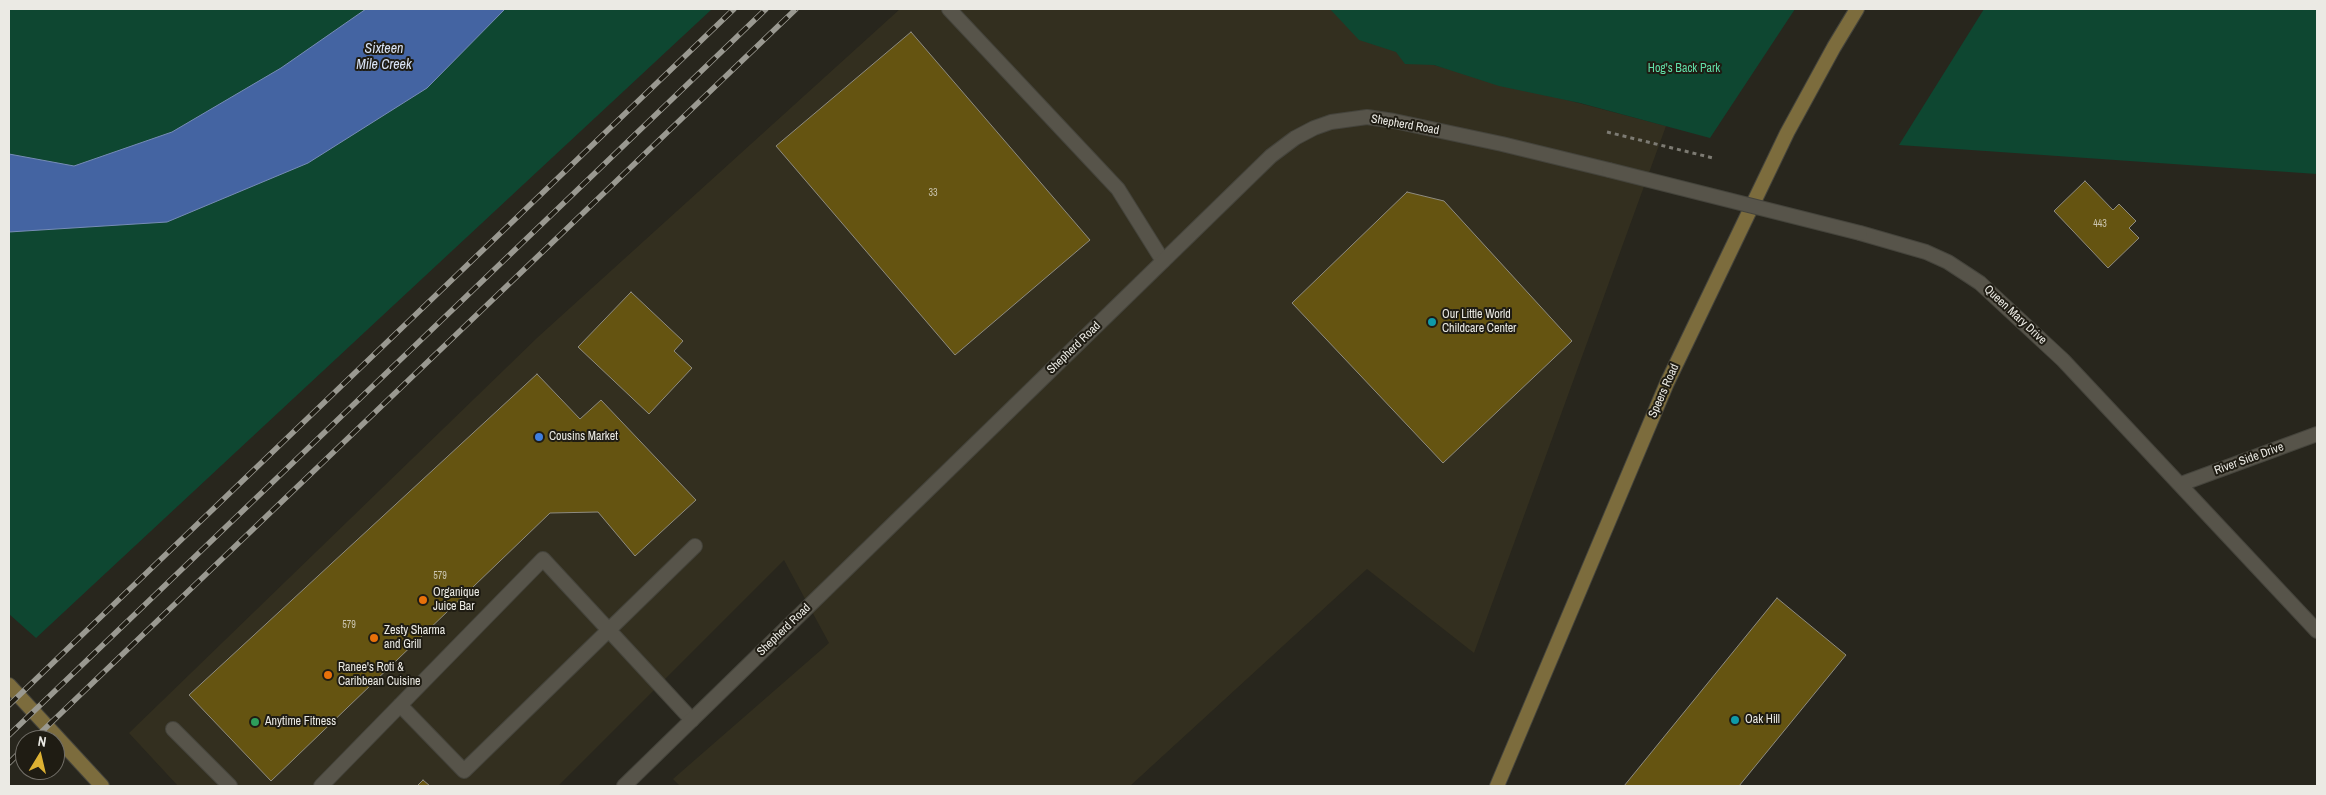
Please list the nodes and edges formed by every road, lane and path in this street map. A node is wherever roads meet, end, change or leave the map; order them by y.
1 (949, 9) edge
2 (1857, 9) edge
3 (1607, 132) dead end
4 (1713, 158) dead end
5 (1609, 170) joint
6 (1163, 261) junction
7 (2317, 434) edge
8 (2181, 484) junction
9 (696, 546) dead end
10 (609, 630) junction
11 (2317, 631) edge
12 (9, 685) edge
13 (400, 705) junction
14 (692, 720) junction
15 (173, 729) dead end
16 (102, 786) edge
17 (230, 786) edge
18 (321, 786) edge
19 (624, 786) edge
20 (1497, 786) edge

1 - 6 street
2 - 20 main road, Speers Road
3 - 4 path
5 - 6 street, Shepherd Road
5 - 8 street, Queen Mary Drive, bridge
6 - 14 street, Shepherd Road
7 - 8 street, River Side Drive
8 - 11 street, Queen Mary Drive
9 - 10 street
10 - 13 street
10 - 13 street
10 - 14 street
12 - 16 main road
13 - 18 street
14 - 19 street, Shepherd Road
15 - 17 street

